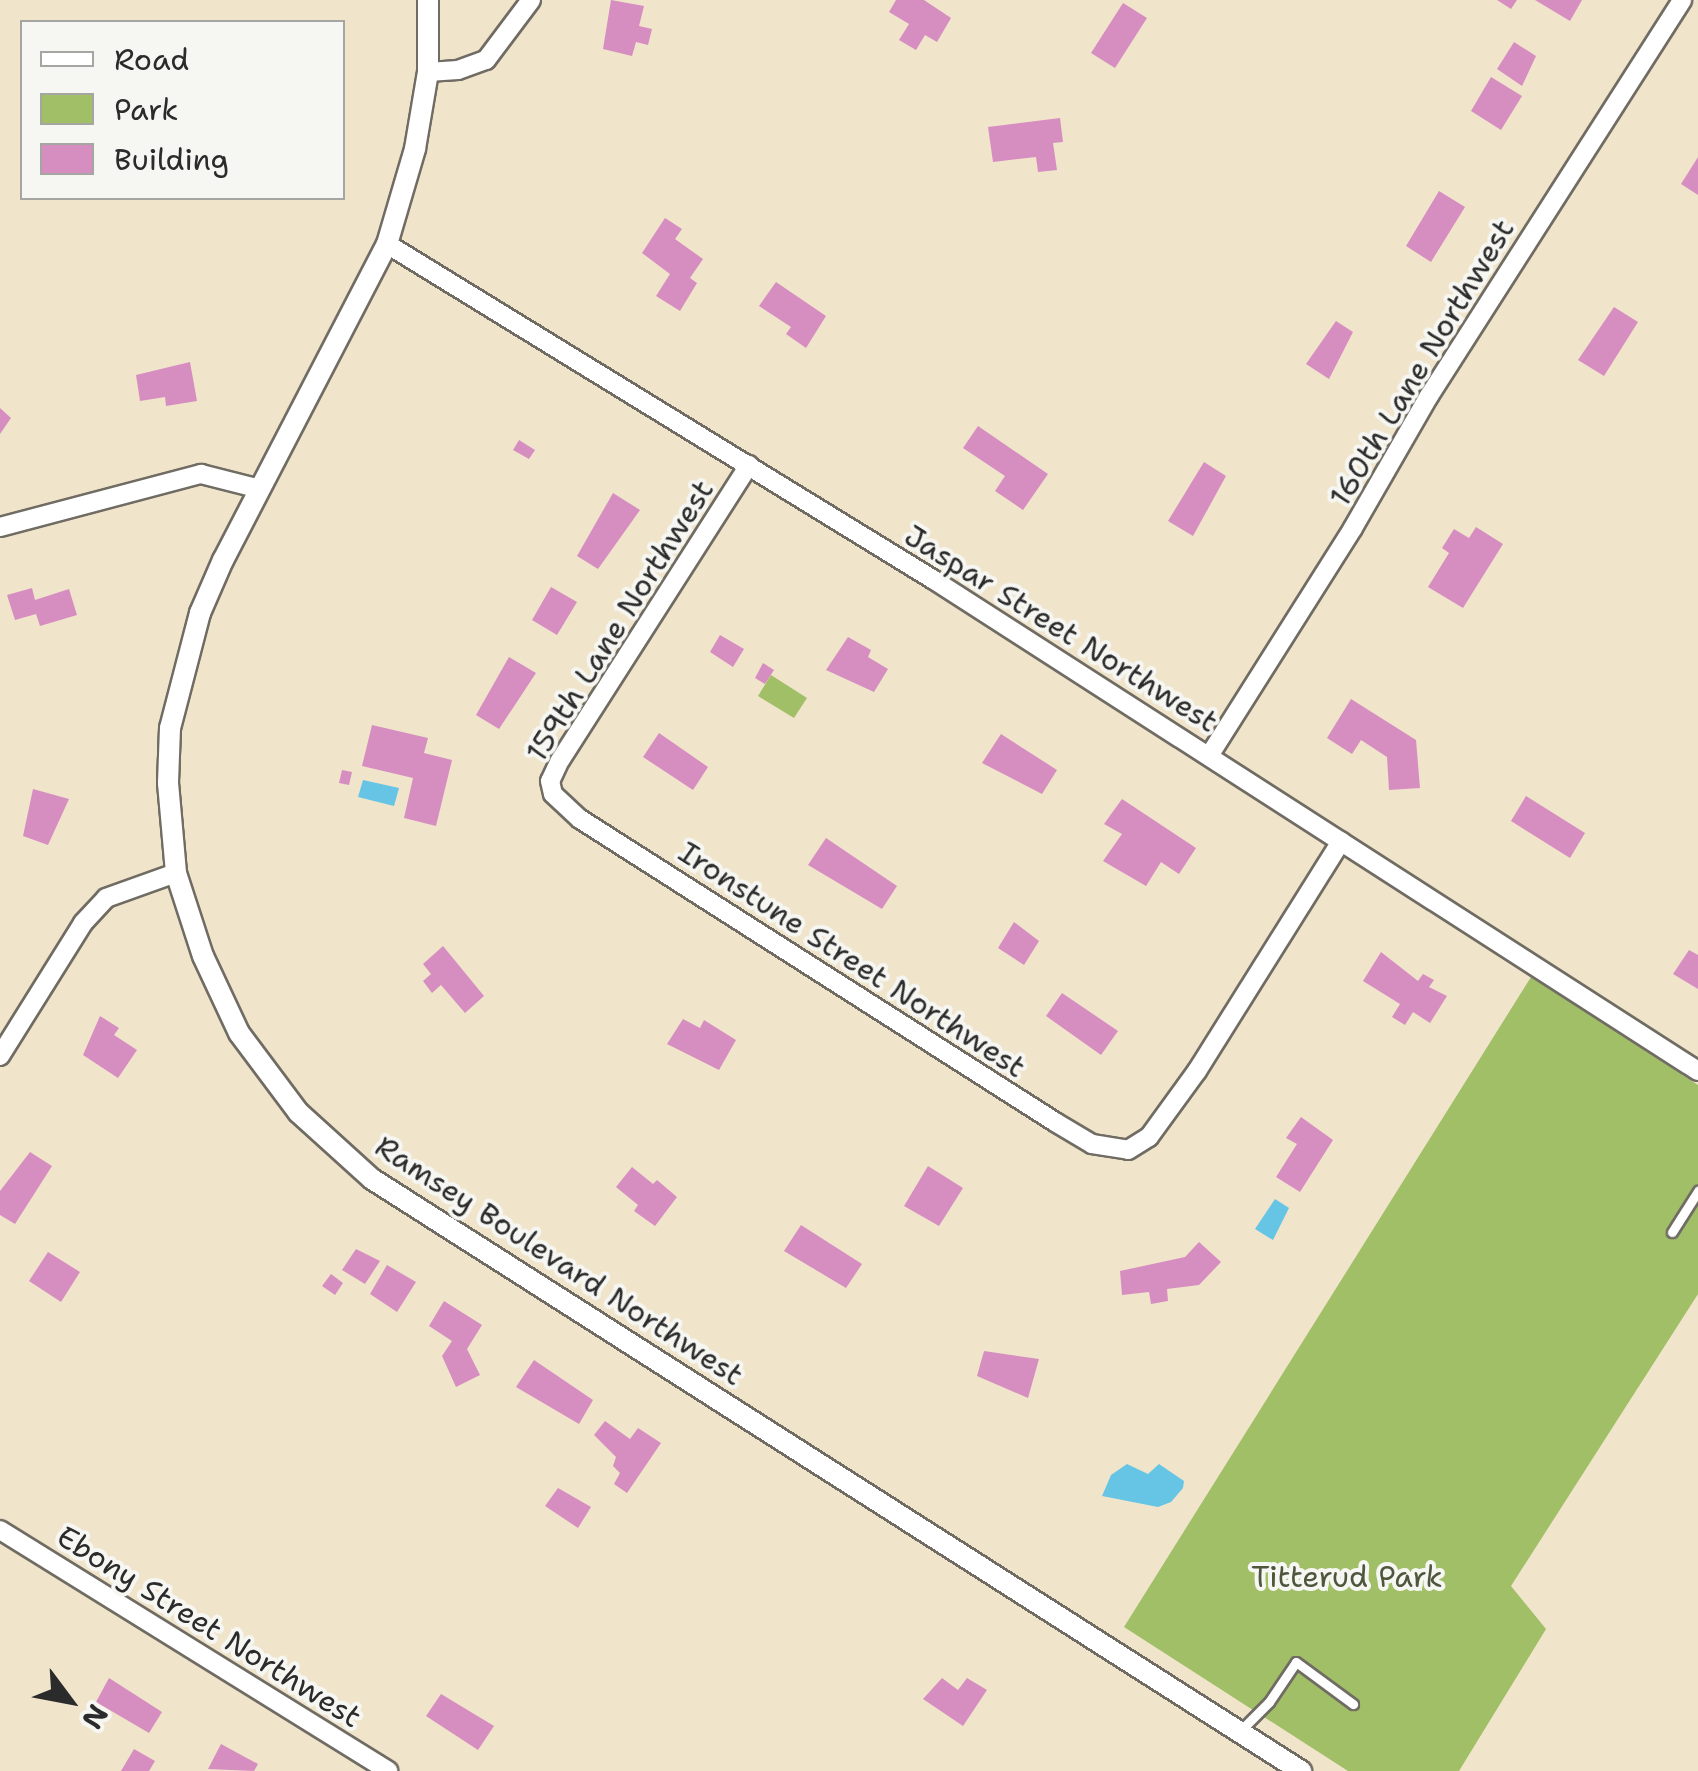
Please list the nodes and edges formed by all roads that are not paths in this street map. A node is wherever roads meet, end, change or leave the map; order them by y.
1 (428, 0) edge
2 (531, 0) edge
3 (1682, 0) edge
4 (428, 72) junction
5 (387, 244) junction
6 (749, 465) junction
7 (260, 488) junction
8 (0, 527) edge
9 (1209, 756) junction
10 (562, 806) joint
11 (1341, 841) junction
12 (176, 873) junction
13 (0, 1056) edge
14 (1698, 1070) edge
15 (1698, 1191) edge
16 (1672, 1232) dead end
17 (0, 1530) edge
18 (1353, 1704) dead end
19 (1240, 1732) junction
20 (388, 1771) edge
21 (1301, 1771) edge

1 - 4 street, Ramsey Boulevard Northwest
2 - 4 street
3 - 9 street, 160th Lane Northwest
4 - 5 street, Ramsey Boulevard Northwest
5 - 6 street, Jaspar Street Northwest
5 - 7 street, Ramsey Boulevard Northwest
6 - 9 street, Jaspar Street Northwest
6 - 10 street, 159th Lane Northwest
7 - 8 street
7 - 12 street, Ramsey Boulevard Northwest
9 - 11 street, Jaspar Street Northwest
10 - 11 street, Ironstune Street Northwest
11 - 14 street, Jaspar Street Northwest
12 - 13 street
12 - 19 street, Ramsey Boulevard Northwest
15 - 16 lane
17 - 20 street, Ebony Street Northwest
18 - 19 lane
19 - 21 street, Ramsey Boulevard Northwest

